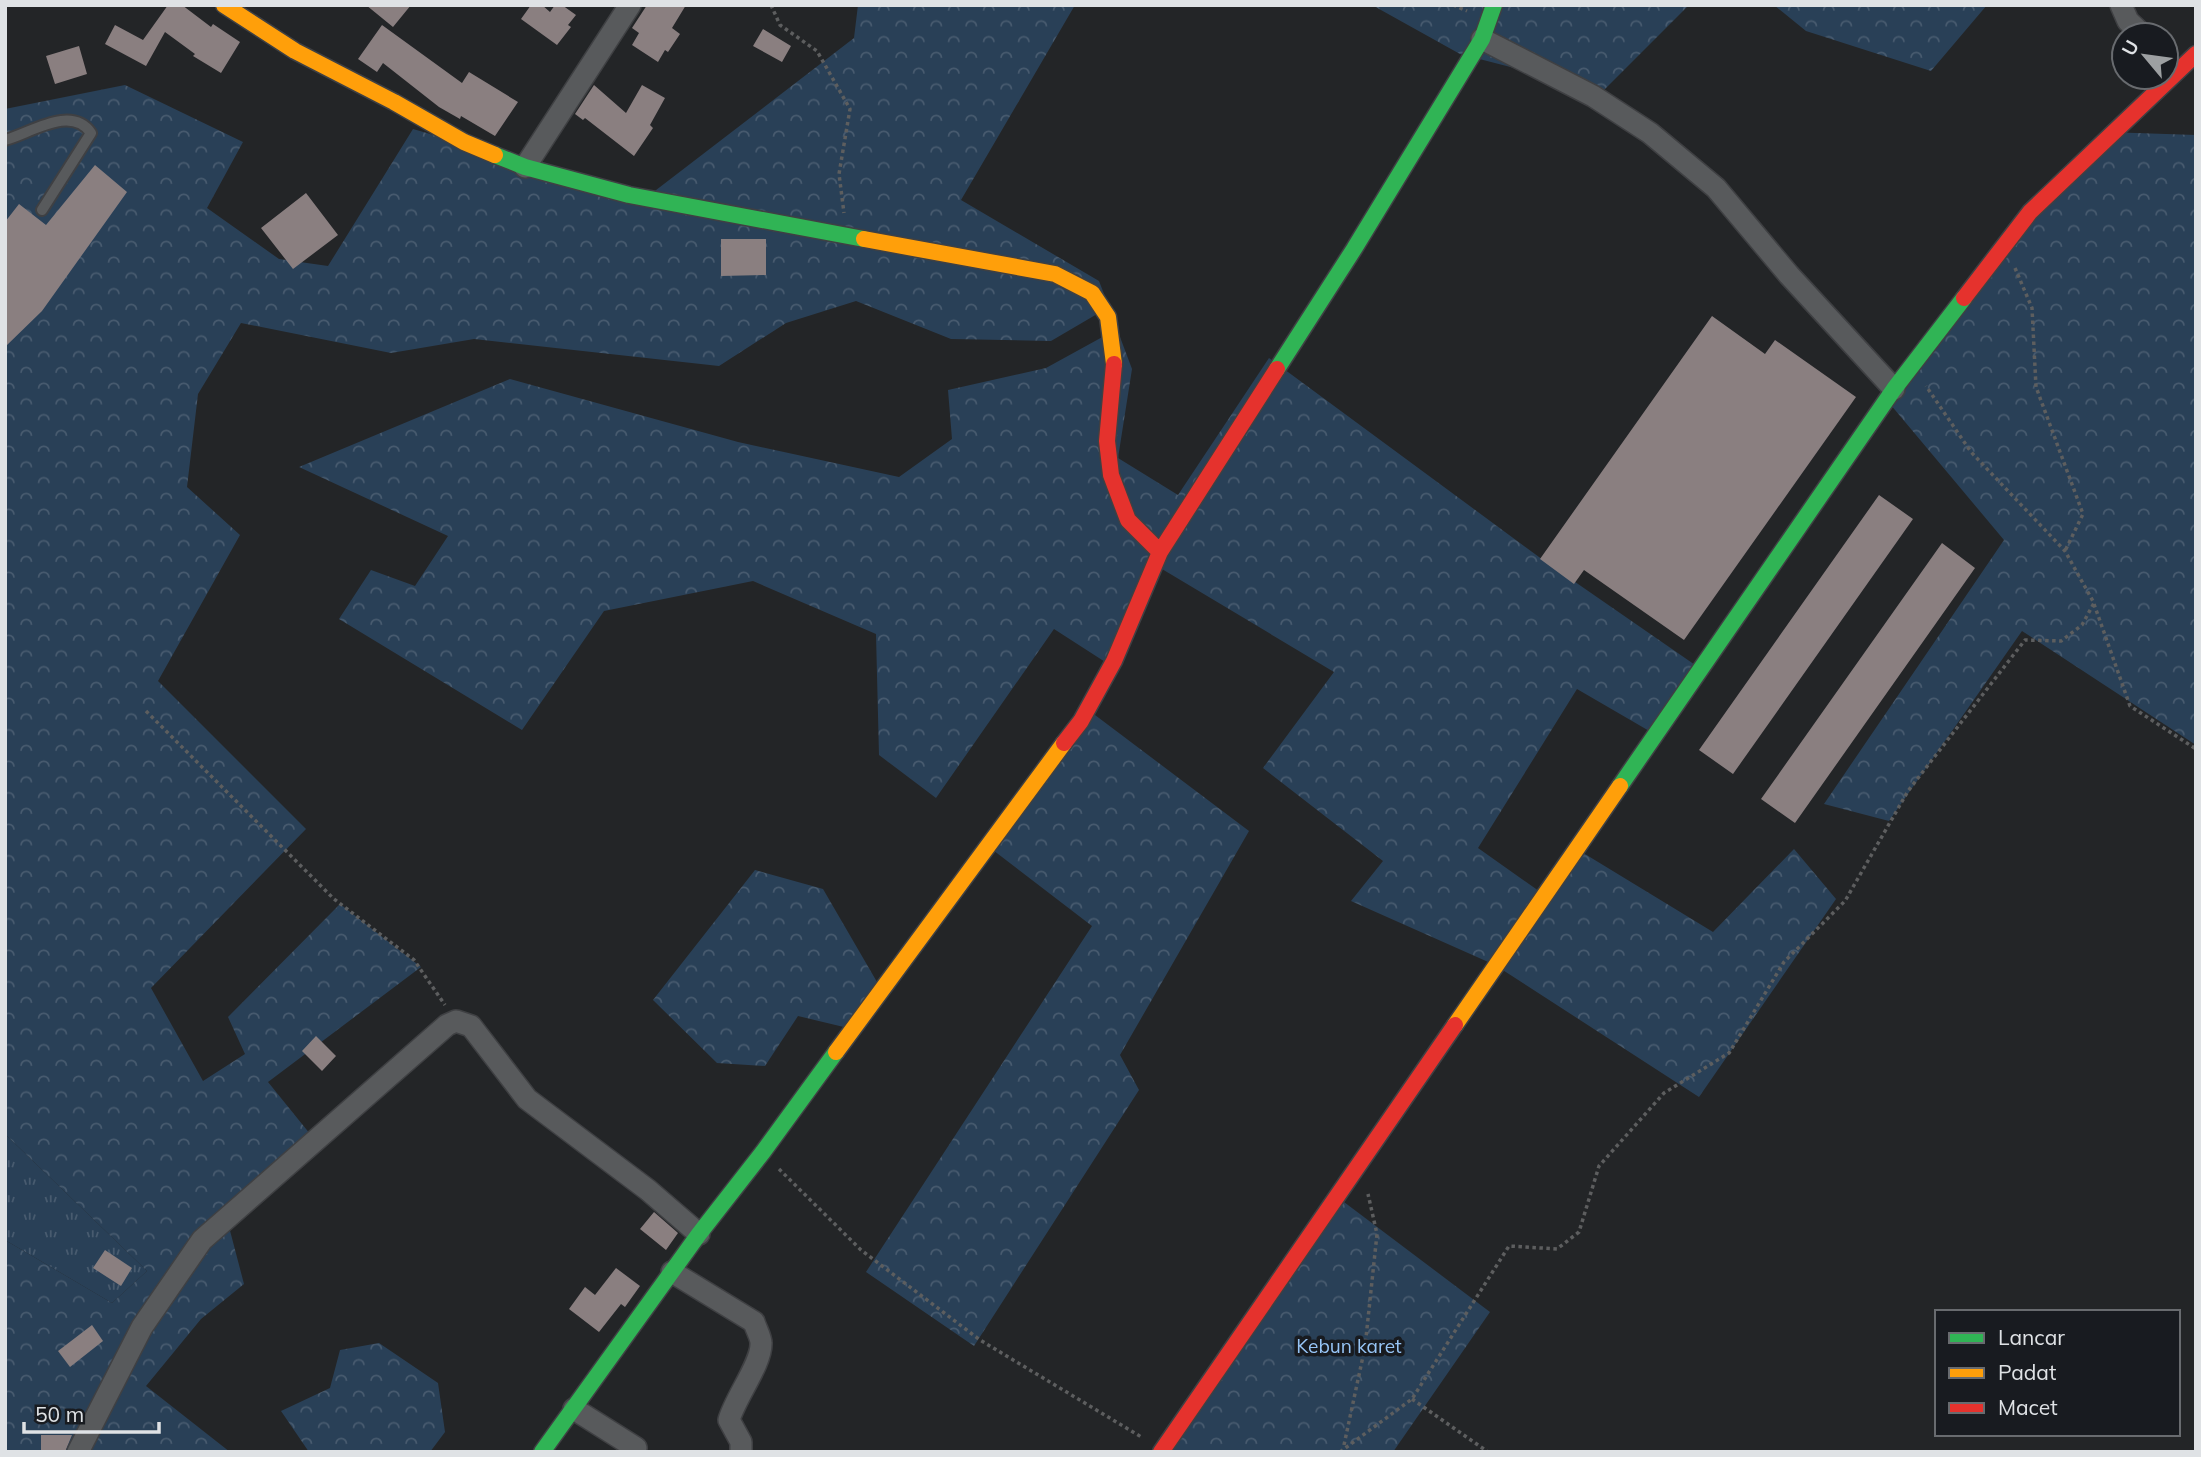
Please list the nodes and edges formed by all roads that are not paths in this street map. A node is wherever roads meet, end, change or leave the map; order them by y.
1 (225, 5) edge
2 (630, 5) edge
3 (1494, 5) edge
4 (1482, 39) junction
5 (2146, 91) edge
6 (5, 140) edge
7 (524, 167) junction
8 (42, 209) dead end
9 (1894, 389) junction
10 (1160, 552) junction
11 (699, 1234) junction
12 (672, 1272) junction
13 (574, 1409) junction
14 (635, 1448) dead end
15 (1162, 1451) edge
16 (78, 1452) edge
17 (542, 1452) edge
18 (741, 1452) edge

1 - 7 street
2 - 7 street
3 - 4 street
4 - 9 street
4 - 10 street
5 - 9 street
6 - 8 lane
7 - 10 street
9 - 15 street
10 - 11 street
11 - 12 street
11 - 16 street
12 - 13 street
12 - 18 street
13 - 14 street
13 - 17 street

